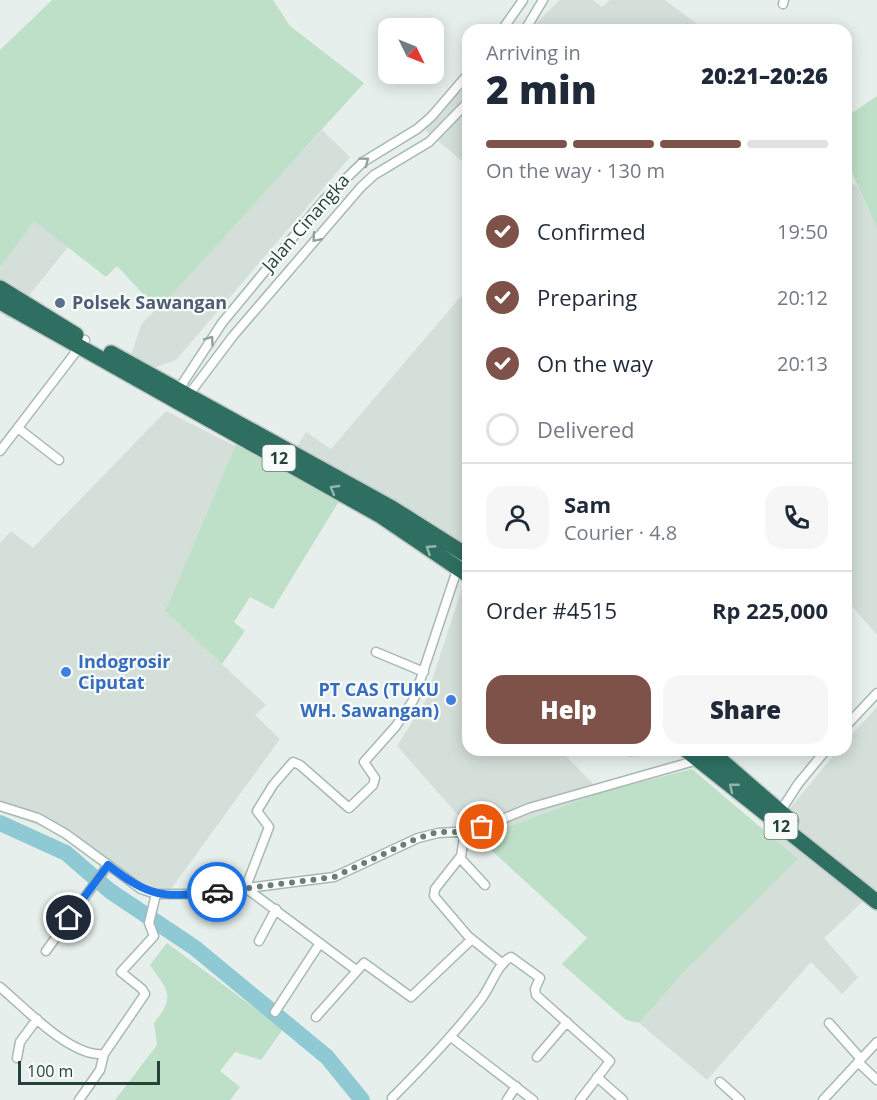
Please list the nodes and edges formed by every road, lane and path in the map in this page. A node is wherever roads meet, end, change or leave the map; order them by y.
1 (523, 0) edge
2 (543, 0) edge
3 (506, 24) edge
4 (529, 24) edge
5 (462, 82) edge
6 (462, 108) edge
7 (0, 288) edge
8 (0, 302) edge
9 (83, 344) junction
10 (180, 397) junction
11 (19, 429) junction
12 (0, 451) edge
13 (59, 460) dead end
14 (462, 564) edge
15 (462, 574) edge
16 (376, 652) dead end
17 (424, 672) junction
18 (877, 693) edge
19 (852, 720) edge
20 (701, 756) edge
21 (705, 756) edge
22 (705, 756) edge
23 (820, 756) edge
24 (0, 806) edge
25 (780, 812) junction
26 (465, 832) junction
27 (827, 856) junction
28 (460, 858) junction
29 (108, 865) junction
30 (485, 885) dead end
31 (247, 889) junction
32 (877, 890) edge
33 (156, 894) junction
34 (877, 902) edge
35 (276, 909) junction
36 (472, 939) junction
37 (259, 941) dead end
38 (320, 943) junction
39 (46, 951) dead end
40 (503, 964) junction
41 (356, 970) junction
42 (0, 987) edge
43 (275, 1012) dead end
44 (316, 1017) dead end
45 (37, 1019) junction
46 (567, 1022) junction
47 (829, 1023) dead end
48 (451, 1037) junction
49 (877, 1042) edge
50 (104, 1054) junction
51 (537, 1057) dead end
52 (17, 1058) dead end
53 (860, 1060) junction
54 (597, 1077) junction
55 (877, 1080) edge
56 (720, 1082) dead end
57 (516, 1086) junction
58 (392, 1098) dead end
59 (79, 1100) edge
60 (507, 1100) edge
61 (533, 1100) edge
62 (580, 1100) edge
63 (623, 1100) edge
64 (740, 1100) edge
65 (823, 1100) edge

1 - 3 street
2 - 4 street
10 -> 5 street, Jalan Cinangka
6 -> 10 street, Jalan Cinangka
7 - 9 highway, 12
8 - 9 highway, 12
9 - 10 highway, 12
9 - 11 street
10 - 14 highway, 12
11 - 12 street
11 - 13 street
15 - 17 street
16 - 17 street
17 - 31 street
18 - 19 street
20 - 26 street
21 - 25 highway, 12
27 -> 22 highway, 12
23 - 25 street
24 - 29 street
25 - 27 highway, 12
26 - 28 street
26 - 31 street
27 - 32 highway, 12
27 - 34 highway, 12
28 - 30 street
28 - 36 street
29 - 33 street
29 - 39 street
31 - 33 street
31 - 35 street
33 - 50 street
35 - 37 street
35 - 38 street
36 - 40 street
36 - 41 street
38 - 41 street
38 - 43 street
40 - 46 street
40 - 48 street
41 - 44 street
42 - 45 street
45 - 50 street
45 - 52 street
46 - 51 street
46 - 54 street
47 - 53 street
48 - 57 street
48 - 58 street
49 - 53 street
50 - 59 street
53 - 55 street
53 - 65 street
54 - 62 street
54 - 63 street
56 - 64 street
57 - 60 street
57 - 61 street

